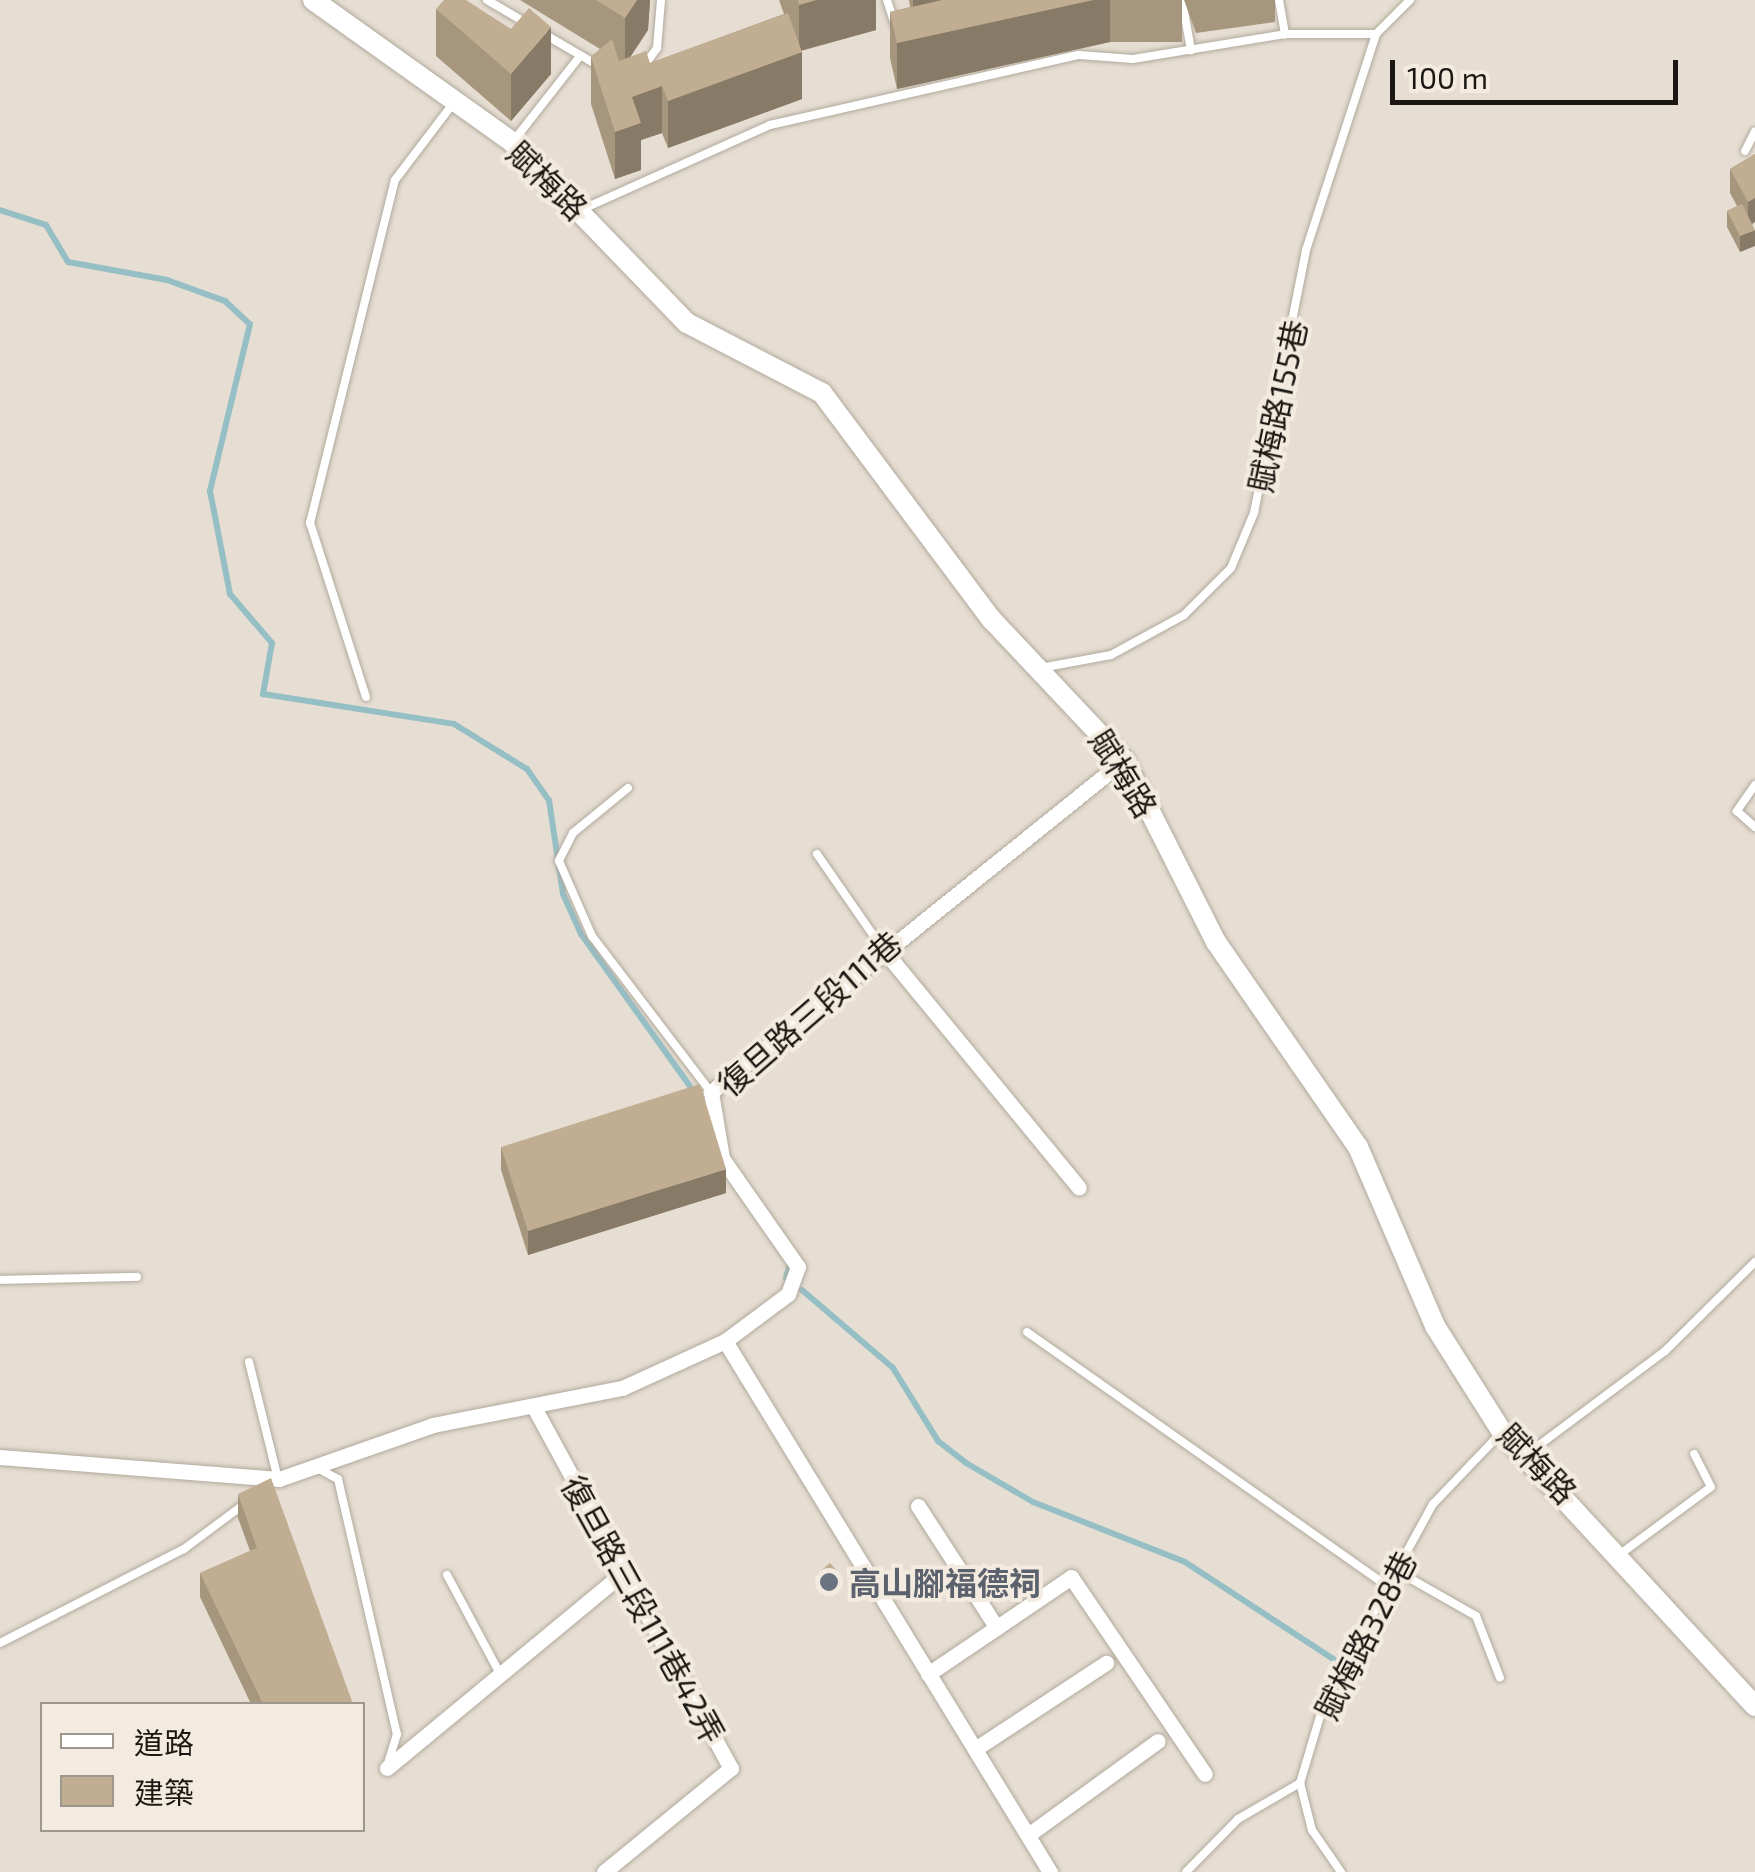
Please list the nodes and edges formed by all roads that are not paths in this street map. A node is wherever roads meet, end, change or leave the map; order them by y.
1 (313, 0) edge
2 (487, 0) edge
3 (661, 0) edge
4 (887, 0) edge
5 (1182, 0) edge
6 (1279, 0) edge
7 (1410, 0) edge
8 (901, 34) edge
9 (1284, 34) junction
10 (1376, 34) junction
11 (1191, 50) junction
12 (580, 56) junction
13 (616, 75) edge
14 (632, 76) edge
15 (455, 101) junction
16 (1755, 131) edge
17 (512, 142) junction
18 (1745, 151) dead end
19 (583, 210) junction
20 (1046, 667) junction
21 (366, 697) dead end
22 (1124, 760) junction
23 (1755, 786) edge
24 (628, 788) dead end
25 (1755, 827) edge
26 (817, 854) dead end
27 (882, 948) junction
28 (711, 1092) junction
29 (1079, 1188) dead end
30 (1755, 1262) edge
31 (137, 1277) dead end
32 (0, 1280) edge
33 (1027, 1332) dead end
34 (725, 1341) junction
35 (249, 1362) dead end
36 (536, 1412) junction
37 (1502, 1432) junction
38 (1530, 1452) junction
39 (1694, 1454) dead end
40 (0, 1458) edge
41 (319, 1469) junction
42 (279, 1478) junction
43 (918, 1506) dead end
44 (1623, 1552) junction
45 (1397, 1571) junction
46 (624, 1573) junction
47 (448, 1575) dead end
48 (1386, 1586) junction
49 (997, 1628) junction
50 (0, 1643) edge
51 (1106, 1663) dead end
52 (500, 1674) junction
53 (928, 1674) junction
54 (1500, 1678) dead end
55 (1755, 1706) edge
56 (1158, 1741) dead end
57 (974, 1749) junction
58 (387, 1768) joint
59 (1206, 1774) dead end
60 (1300, 1784) junction
61 (1028, 1834) junction
62 (604, 1872) edge
63 (1050, 1872) edge
64 (1186, 1872) edge
65 (1341, 1872) edge

1 - 15 street, 賦梅路
2 - 12 lane
3 - 14 lane
4 - 8 lane
5 - 11 lane
6 - 9 lane
7 - 10 lane
9 - 10 lane
9 - 11 lane
10 - 20 lane, 賦梅路155巷
11 - 19 lane
12 - 13 lane
12 - 17 lane
15 - 17 street, 賦梅路
15 - 21 lane
16 - 18 lane
17 - 19 street, 賦梅路
19 - 20 street, 賦梅路
20 - 22 street, 賦梅路
22 - 27 street, 復旦路三段111巷
22 - 37 street, 賦梅路
23 - 25 lane
24 - 28 lane
26 - 27 lane
27 - 28 street, 復旦路三段111巷
27 - 29 street
28 - 34 street, 復旦路三段111巷
30 - 38 lane
31 - 32 lane
33 - 48 lane
34 - 36 street, 復旦路三段111巷
34 - 53 street
35 - 42 lane
36 - 41 street, 復旦路三段111巷
36 - 46 street, 復旦路三段111巷42弄
37 - 38 street, 賦梅路
37 - 45 lane, 賦梅路328巷
38 - 44 street, 賦梅路
39 - 44 lane
40 - 42 street, 復旦路三段111巷
41 - 42 street, 復旦路三段111巷
41 - 58 lane
42 - 50 lane
43 - 49 street
44 - 55 street, 賦梅路
45 - 48 lane, 賦梅路328巷
45 - 54 lane
46 - 52 street
46 - 62 street, 復旦路三段111巷42弄
47 - 52 lane
48 - 60 lane, 賦梅路328巷
49 - 53 street
49 - 59 street
51 - 57 street
52 - 58 street
53 - 57 street
56 - 61 street
57 - 61 street
60 - 64 lane
60 - 65 lane
61 - 63 street

